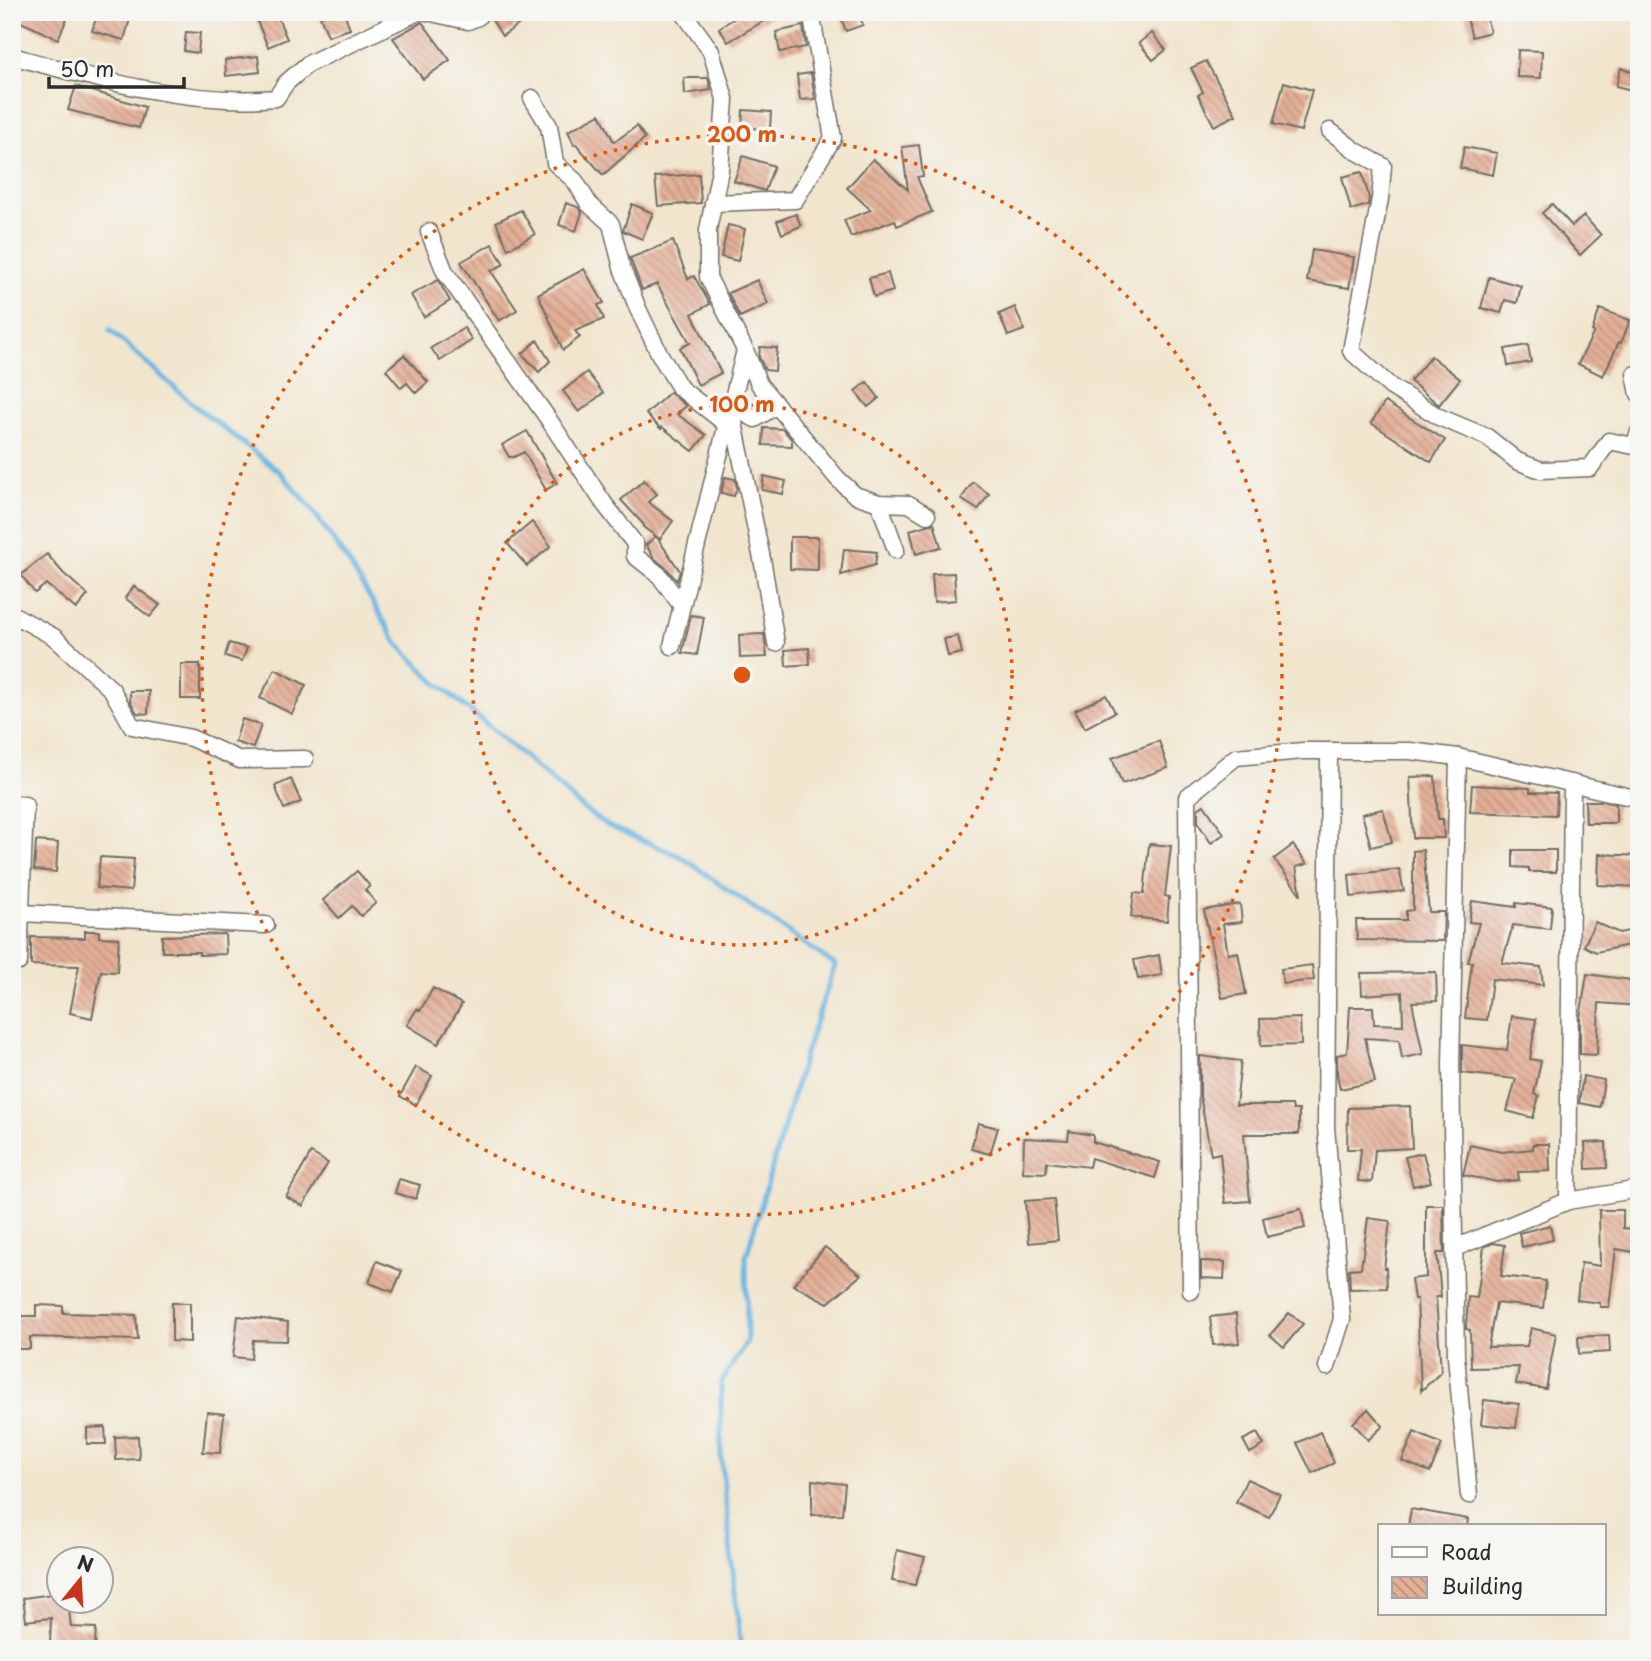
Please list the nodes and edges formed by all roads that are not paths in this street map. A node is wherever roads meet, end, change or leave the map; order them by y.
1 (418, 12) edge
2 (427, 12) edge
3 (477, 12) edge
4 (683, 12) edge
5 (808, 12) edge
6 (12, 56) edge
7 (532, 98) dead end
8 (1330, 131) dead end
9 (713, 203) junction
10 (429, 232) dead end
11 (745, 350) junction
12 (1638, 369) edge
13 (1639, 394) edge
14 (777, 405) junction
15 (730, 406) junction
16 (726, 424) junction
17 (1639, 432) edge
18 (879, 503) junction
19 (927, 515) dead end
20 (897, 550) dead end
21 (681, 605) junction
22 (12, 614) edge
23 (776, 643) dead end
24 (672, 646) dead end
25 (1329, 751) junction
26 (1458, 757) junction
27 (305, 760) dead end
28 (1573, 783) junction
29 (1639, 799) edge
30 (12, 804) edge
31 (21, 913) junction
32 (266, 925) dead end
33 (19, 962) dead end
34 (1639, 1189) edge
35 (1568, 1201) junction
36 (1455, 1248) junction
37 (1191, 1291) dead end
38 (1327, 1367) dead end
39 (1469, 1495) dead end

1 - 6 street
2 - 3 street
4 - 9 street
5 - 9 street
7 - 16 street
8 - 17 street
9 - 11 street
10 - 21 street
11 - 14 street
11 - 15 street
12 - 13 street
14 - 15 street
14 - 18 street
15 - 16 street
15 - 23 street
16 - 21 street
18 - 19 street
18 - 20 street
21 - 24 street
22 - 27 street
25 - 26 street
25 - 37 street
25 - 38 street
26 - 28 street
26 - 36 street
28 - 29 street
28 - 35 street
30 - 31 street
31 - 32 street
31 - 33 street
34 - 35 street
35 - 36 street
36 - 39 street

